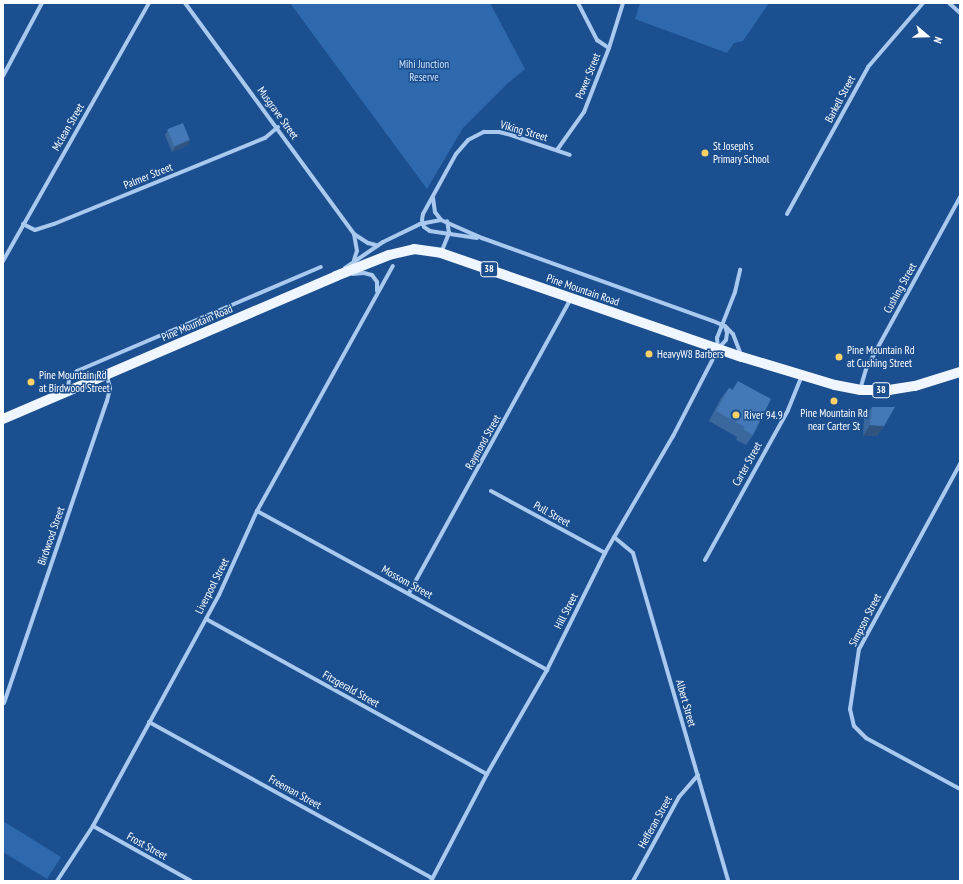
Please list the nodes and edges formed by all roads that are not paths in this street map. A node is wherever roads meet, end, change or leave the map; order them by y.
1 (42, 3) edge
2 (149, 3) edge
3 (185, 3) edge
4 (578, 3) edge
5 (623, 3) edge
6 (923, 3) edge
7 (949, 3) edge
8 (960, 13) edge
9 (609, 48) junction
10 (3, 76) edge
11 (278, 127) junction
12 (557, 150) junction
13 (570, 155) dead end
14 (434, 196) junction
15 (960, 197) edge
16 (788, 214) dead end
17 (441, 220) junction
18 (447, 221) junction
19 (422, 223) junction
20 (23, 224) junction
21 (449, 233) junction
22 (354, 234) junction
23 (482, 238) junction
24 (376, 245) junction
25 (441, 253) junction
26 (3, 261) edge
27 (352, 262) junction
28 (393, 266) dead end
29 (321, 267) dead end
30 (740, 270) dead end
31 (336, 276) junction
32 (376, 295) junction
33 (571, 298) junction
34 (723, 325) junction
35 (718, 349) junction
36 (742, 357) junction
37 (960, 372) edge
38 (107, 375) junction
39 (802, 376) junction
40 (860, 390) junction
41 (69, 392) junction
42 (3, 419) edge
43 (960, 464) edge
44 (491, 491) dead end
45 (257, 511) junction
46 (614, 537) junction
47 (605, 553) junction
48 (705, 560) dead end
49 (409, 593) junction
50 (206, 619) junction
51 (547, 670) junction
52 (4, 703) dead end
53 (149, 722) junction
54 (488, 774) junction
55 (698, 775) junction
56 (960, 789) edge
57 (93, 826) junction
58 (432, 880) edge
59 (57, 881) edge
60 (191, 881) edge
61 (633, 881) edge
62 (728, 881) edge

1 - 10 street
2 - 20 street, Mclean Street
3 - 11 street, Musgrave Street
4 - 9 street
5 - 9 street, Power Street
6 - 16 street, Barkell Street
7 - 8 street
9 - 12 street, Power Street
11 - 20 street, Palmer Street
11 - 22 street, Musgrave Street
12 - 13 street, Viking Street
12 - 14 street, Viking Street
14 - 17 street
14 - 19 street, Viking Street
15 - 40 street, Cushing Street
17 - 18 street, Pine Mountain Road
17 - 19 street, Pine Mountain Road
18 - 21 street
18 - 23 street, Pine Mountain Road
19 - 21 street, Pine Mountain Road
19 - 24 street, Pine Mountain Road
20 - 26 street, Mclean Street
21 - 23 street, Pine Mountain Road
21 - 25 street
22 - 24 street, Musgrave Street
22 - 27 street
23 - 34 street, Pine Mountain Road
24 - 27 street, Pine Mountain Road
25 - 31 main road, Pine Mountain Road / 38
25 - 33 main road, Pine Mountain Road / 38
27 - 31 street, Pine Mountain Road
28 - 32 street, Liverpool Street
29 - 41 street, Pine Mountain Road
30 - 34 street
31 - 32 street
31 - 38 main road, Pine Mountain Road / 38
32 - 45 street, Liverpool Street
33 - 35 main road, Pine Mountain Road / 38
33 - 49 street, Raymond Street
34 - 35 street
34 - 35 street
34 - 36 street
35 - 36 main road, Pine Mountain Road / 38
35 - 46 street, Hill Street
36 - 39 main road, Pine Mountain Road / 38
37 - 40 main road, Pine Mountain Road / 38
38 - 41 main road, Pine Mountain Road / 38
38 - 52 street, Birdwood Street
39 - 40 main road, Pine Mountain Road / 38
39 - 48 street, Carter Street
41 - 42 main road, Pine Mountain Road / 38
43 - 56 street, Simpson Street
44 - 47 street, Pull Street
45 - 49 street, Mossom Street
45 - 50 street, Liverpool Street
46 - 47 street, Hill Street
46 - 55 street, Albert Street
47 - 51 street, Hill Street
49 - 51 street, Mossom Street
50 - 53 street, Liverpool Street
50 - 54 street, Fitzgerald Street
51 - 54 street, Hill Street
53 - 57 street, Liverpool Street
53 - 58 street, Freeman Street
54 - 58 street, Hill Street
55 - 61 street, Hefferan Street
55 - 62 street, Albert Street
57 - 59 street, Liverpool Street
57 - 60 street, Frost Street

